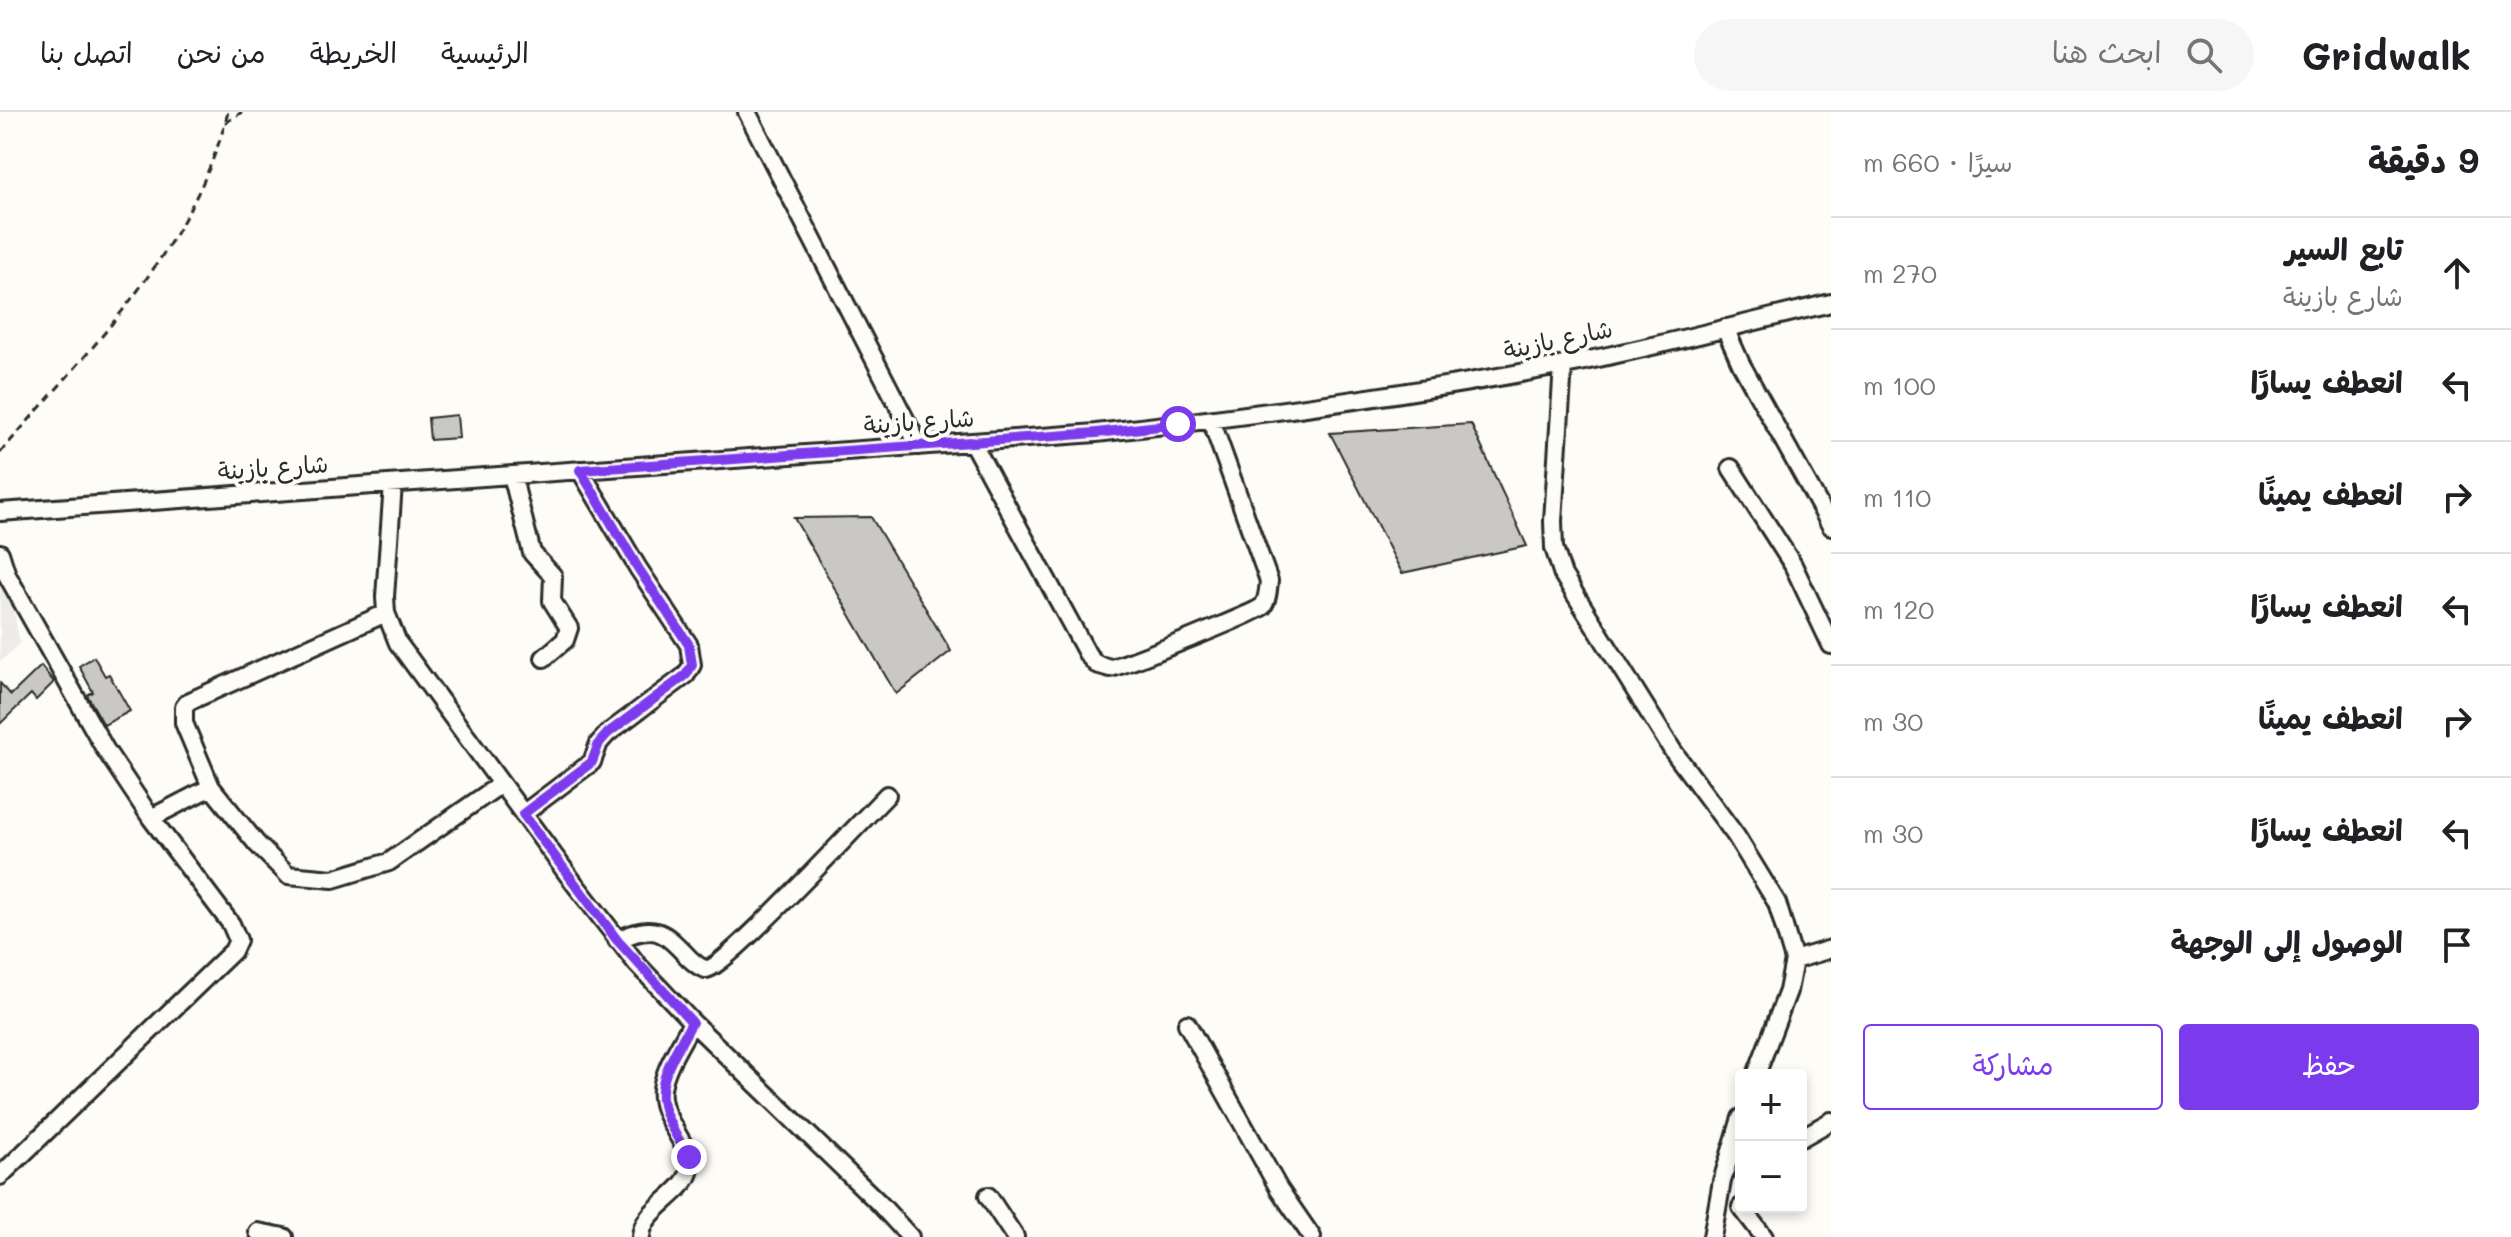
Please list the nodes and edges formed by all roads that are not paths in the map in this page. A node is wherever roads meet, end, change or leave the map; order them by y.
1 (747, 112) edge
2 (1831, 303) edge
3 (1725, 328) junction
4 (1563, 365) junction
5 (1211, 420) junction
6 (972, 442) junction
7 (919, 446) junction
8 (1731, 468) dead end
9 (580, 470) junction
10 (512, 475) junction
11 (393, 484) junction
12 (0, 512) edge
13 (1831, 526) edge
14 (0, 553) edge
15 (386, 613) junction
16 (1831, 645) edge
17 (544, 658) dead end
18 (501, 784) junction
19 (211, 787) junction
20 (887, 795) dead end
21 (523, 814) junction
22 (151, 818) junction
23 (617, 940) junction
24 (1831, 949) edge
25 (1794, 960) junction
26 (692, 1022) junction
27 (1187, 1024) dead end
28 (1758, 1069) edge
29 (1831, 1121) edge
30 (1807, 1135) edge
31 (1735, 1150) edge
32 (0, 1176) edge
33 (1722, 1181) junction
34 (988, 1196) dead end
35 (1735, 1199) edge
36 (1746, 1213) edge
37 (258, 1232) dead end
38 (284, 1237) edge
39 (641, 1237) edge
40 (910, 1237) edge
41 (1015, 1237) edge
42 (1312, 1237) edge
43 (1712, 1237) edge
44 (1764, 1237) edge

1 - 7 street
2 - 3 street, شارع بازينة
3 - 4 street, شارع بازينة
3 - 13 street
4 - 5 street, شارع بازينة
4 - 25 street
5 - 6 street, شارع بازينة
5 - 6 street
6 - 7 street, شارع بازينة
7 - 9 street, شارع بازينة
8 - 16 street
9 - 10 street, شارع بازينة
9 - 21 street
10 - 11 street, شارع بازينة
10 - 17 street
11 - 12 street, شارع بازينة
11 - 15 street
14 - 22 street
15 - 18 street
15 - 19 street
18 - 19 street
18 - 21 street
19 - 22 street
20 - 23 street
21 - 23 street
22 - 32 street
23 - 26 street
24 - 25 street
25 - 28 street
26 - 39 street
26 - 40 street
27 - 42 street
29 - 30 street
31 - 33 street
33 - 35 street
33 - 43 street
34 - 41 street
36 - 44 street
37 - 38 street

